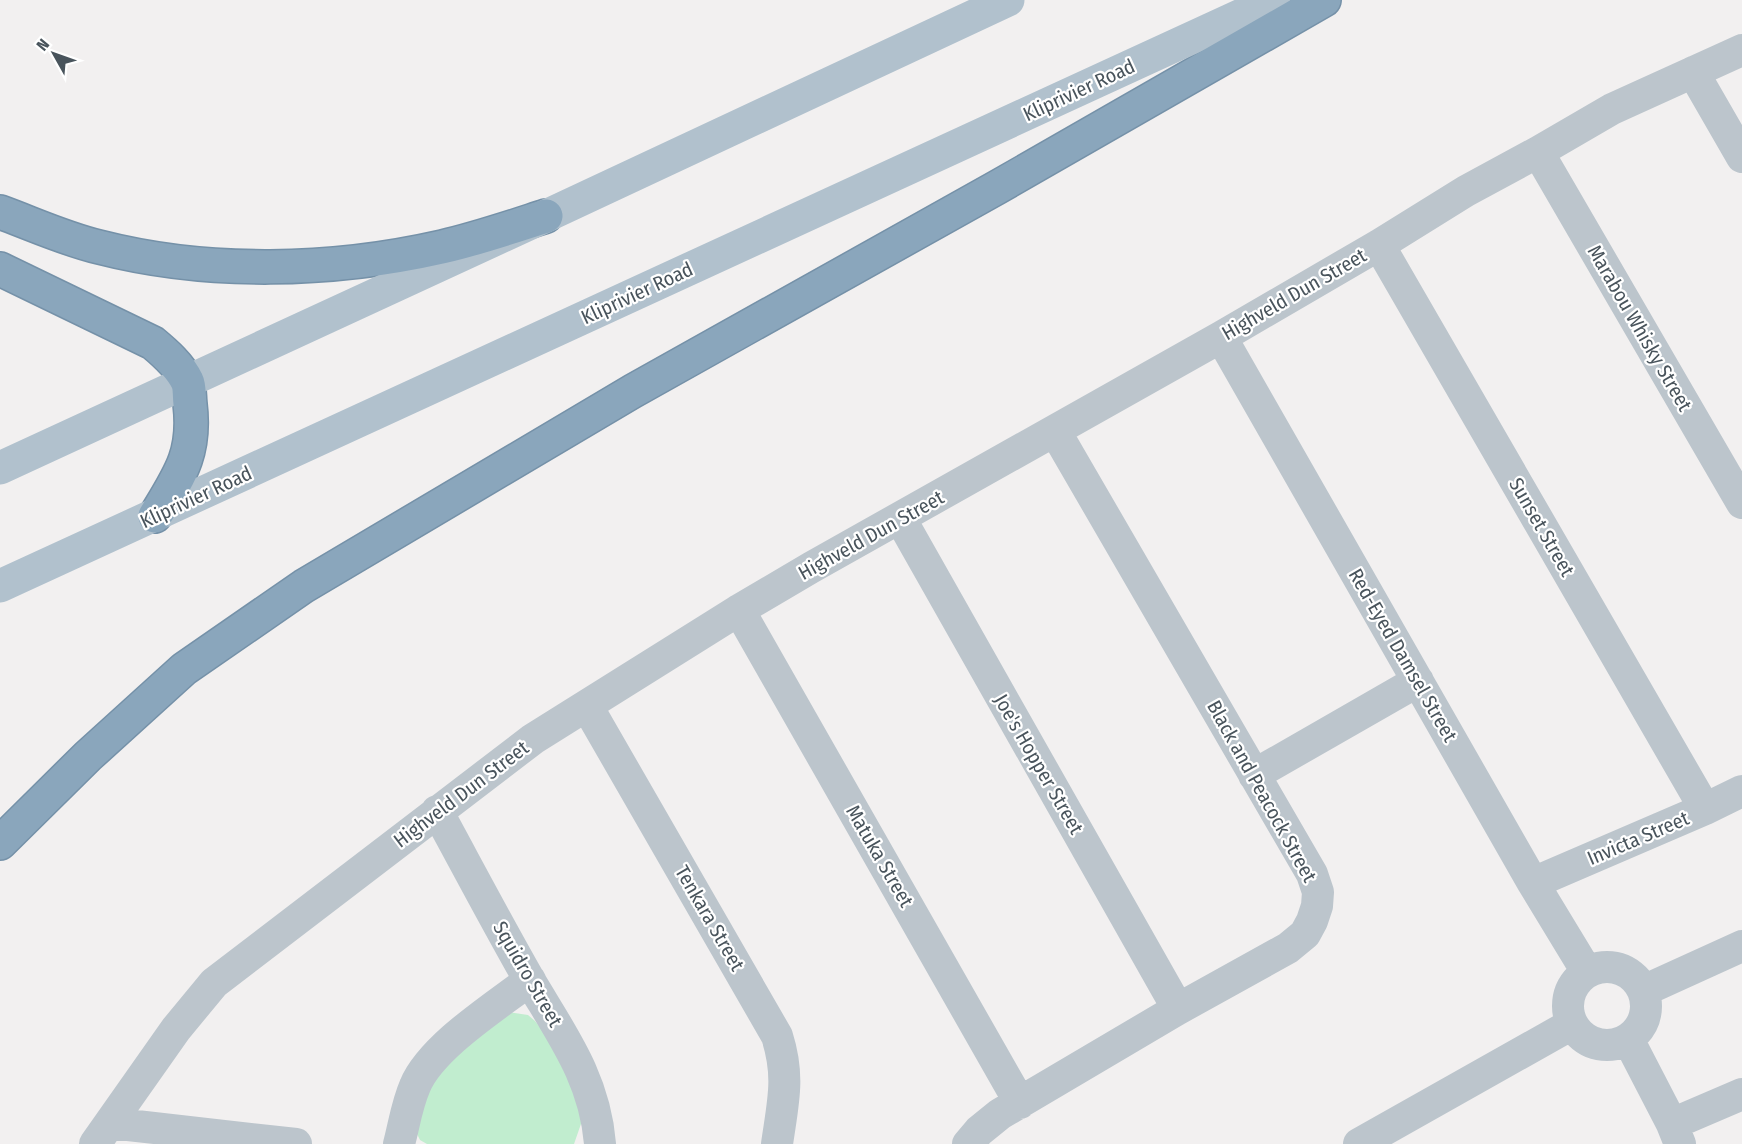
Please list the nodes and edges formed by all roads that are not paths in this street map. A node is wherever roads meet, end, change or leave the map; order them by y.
1 (1008, 0) edge
2 (1274, 0) edge
3 (1324, 0) edge
4 (1742, 50) edge
5 (1693, 72) junction
6 (1538, 152) junction
7 (1742, 157) edge
8 (0, 212) edge
9 (546, 216) junction
10 (1379, 245) junction
11 (0, 269) edge
12 (1221, 336) junction
13 (187, 381) junction
14 (1055, 431) junction
15 (0, 468) edge
16 (1742, 503) edge
17 (155, 516) junction
18 (900, 518) junction
19 (0, 586) edge
20 (740, 610) junction
21 (1418, 681) junction
22 (587, 706) junction
23 (1254, 775) junction
24 (1742, 791) edge
25 (1704, 809) junction
26 (437, 811) junction
27 (0, 843) edge
28 (1533, 883) junction
29 (1742, 946) edge
30 (1587, 972) junction
31 (530, 980) junction
32 (1643, 991) junction
33 (1178, 1010) junction
34 (1572, 1024) junction
35 (1628, 1040) junction
36 (1742, 1094) edge
37 (1020, 1102) junction
38 (102, 1133) edge
39 (1676, 1134) edge
40 (296, 1144) edge
41 (399, 1144) edge
42 (600, 1144) edge
43 (777, 1144) edge
44 (968, 1144) edge
45 (1359, 1144) edge

1 - 9 main road
2 - 17 main road, Kliprivier Road
3 - 27 highway
4 - 5 street, Highveld Dun Street
5 - 6 street, Highveld Dun Street
5 - 7 street
6 - 10 street, Highveld Dun Street
6 - 16 street, Marabou Whisky Street
8 - 9 highway
9 - 13 main road
10 - 12 street, Highveld Dun Street
10 - 25 street, Sunset Street
11 - 13 highway
12 - 14 street, Highveld Dun Street
12 - 21 street, Red-Eyed Damsel Street
13 - 15 main road
13 - 17 highway
14 - 18 street, Highveld Dun Street
14 - 23 street, Black and Peacock Street
17 - 19 main road, Kliprivier Road
18 - 20 street, Highveld Dun Street
18 - 33 street, Joe's Hopper Street
20 - 22 street, Highveld Dun Street
20 - 37 street, Matuka Street
21 - 23 street
21 - 28 street, Red-Eyed Damsel Street
22 - 26 street, Highveld Dun Street
22 - 43 street, Tenkara Street
23 - 33 street, Black and Peacock Street
24 - 25 street, Invicta Street
25 - 28 street, Invicta Street
26 - 31 street, Squidro Street
26 - 38 street, Highveld Dun Street
28 - 30 street, Red-Eyed Damsel Street
29 - 32 street
30 - 32 street
30 - 34 street
31 - 41 street
31 - 42 street, Squidro Street
32 - 35 street
33 - 37 street, Black and Peacock Street
34 - 35 street
34 - 45 street
35 - 39 street
36 - 39 street
37 - 44 street, Black and Peacock Street
38 - 40 street

